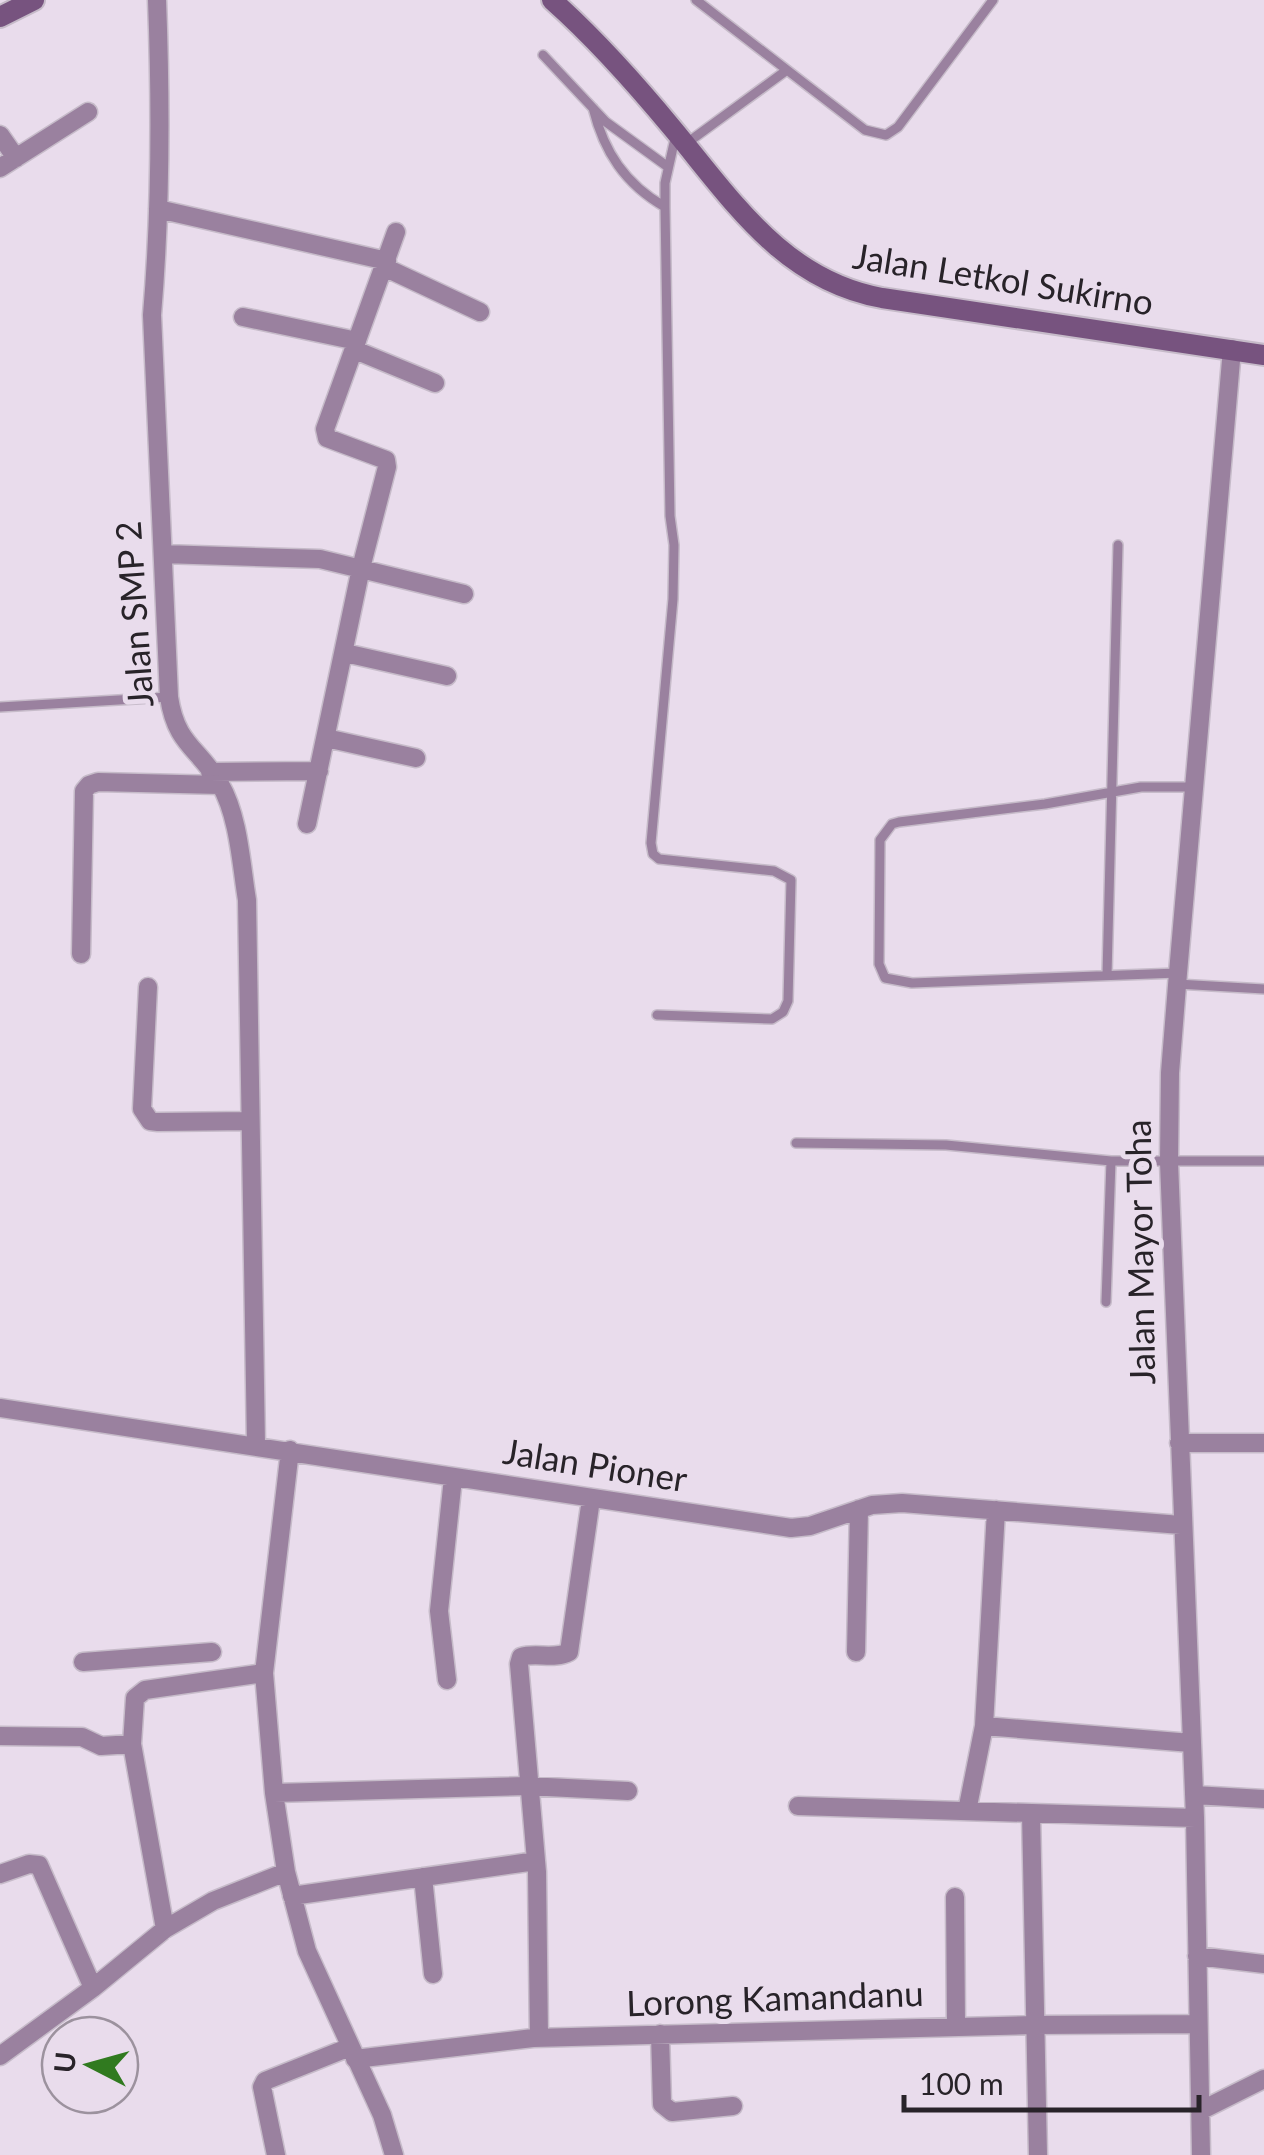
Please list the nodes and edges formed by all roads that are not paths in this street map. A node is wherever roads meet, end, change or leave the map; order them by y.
1 (34, 0) edge
2 (157, 0) edge
3 (552, 0) edge
4 (696, 0) edge
5 (992, 0) edge
6 (0, 18) edge
7 (543, 54) dead end
8 (787, 70) junction
9 (592, 107) junction
10 (88, 112) dead end
11 (0, 135) edge
12 (681, 139) junction
13 (8, 163) edge
14 (668, 167) junction
15 (664, 208) junction
16 (158, 209) junction
17 (396, 232) dead end
18 (385, 264) junction
19 (480, 312) dead end
20 (242, 317) dead end
21 (356, 346) junction
22 (1232, 349) junction
23 (1264, 355) edge
24 (435, 383) dead end
25 (1118, 545) dead end
26 (163, 554) junction
27 (361, 568) junction
28 (464, 594) dead end
29 (345, 653) junction
30 (447, 676) dead end
31 (170, 697) junction
32 (0, 707) edge
33 (326, 738) junction
34 (416, 758) dead end
35 (319, 771) junction
36 (215, 778) junction
37 (1196, 787) junction
38 (1110, 792) junction
39 (307, 824) dead end
40 (81, 954) dead end
41 (1106, 975) junction
42 (1177, 978) junction
43 (148, 987) dead end
44 (1264, 988) edge
45 (657, 1015) dead end
46 (250, 1121) junction
47 (796, 1143) dead end
48 (1112, 1160) junction
49 (1264, 1161) edge
50 (1169, 1162) junction
51 (1106, 1302) dead end
52 (0, 1408) edge
53 (1179, 1442) junction
54 (1264, 1443) edge
55 (256, 1445) junction
56 (290, 1450) junction
57 (453, 1478) junction
58 (591, 1499) junction
59 (858, 1509) junction
60 (996, 1510) junction
61 (1181, 1525) junction
62 (212, 1652) dead end
63 (856, 1652) dead end
64 (140, 1658) junction
65 (83, 1662) dead end
66 (264, 1673) junction
67 (447, 1680) dead end
68 (145, 1690) junction
69 (984, 1726) junction
70 (0, 1736) edge
71 (1191, 1743) junction
72 (132, 1744) junction
73 (527, 1786) junction
74 (628, 1792) dead end
75 (274, 1793) junction
76 (1194, 1796) junction
77 (1264, 1799) edge
78 (798, 1806) dead end
79 (967, 1811) junction
80 (1031, 1813) junction
81 (1194, 1818) junction
82 (536, 1861) junction
83 (286, 1872) junction
84 (0, 1874) edge
85 (423, 1877) junction
86 (292, 1896) junction
87 (955, 1897) dead end
88 (165, 1929) junction
89 (1197, 1956) junction
90 (1264, 1964) edge
91 (433, 1974) dead end
92 (93, 1988) junction
93 (1197, 2024) junction
94 (1034, 2025) junction
95 (956, 2027) junction
96 (660, 2034) junction
97 (540, 2038) junction
98 (353, 2053) junction
99 (0, 2056) edge
100 (1264, 2080) edge
101 (733, 2106) dead end
102 (1200, 2111) junction
103 (276, 2155) edge
104 (394, 2155) edge
105 (1038, 2155) edge
106 (1201, 2155) edge

1 - 6 main road
2 - 16 street, Jalan SMP 2
3 - 12 main road, Jalan Letkol Sukirno
4 - 8 lane
5 - 8 lane
7 - 9 lane
8 - 12 lane
9 - 14 lane
9 - 15 lane
10 - 13 street
11 - 13 street
12 - 14 lane
12 - 22 main road, Jalan Letkol Sukirno
14 - 15 lane
15 - 45 lane
16 - 18 street
16 - 26 street, Jalan SMP 2
17 - 18 street
18 - 19 street
18 - 21 street
20 - 21 street
21 - 24 street
21 - 27 street
22 - 23 main road, Jalan Letkol Sukirno
22 - 37 street, Jalan Mayor Toha
25 - 38 lane
26 - 27 street
26 - 31 street, Jalan SMP 2
27 - 28 street
27 - 29 street
29 - 30 street
29 - 33 street
31 - 32 lane
31 - 36 street, Jalan SMP 2
33 - 34 street
33 - 35 street
35 - 36 street
35 - 39 street
36 - 40 street
36 - 46 street, Jalan SMP 2
37 - 38 lane
37 - 42 street, Jalan Mayor Toha
38 - 41 lane
38 - 41 lane
41 - 42 lane
42 - 44 lane
42 - 50 street, Jalan Mayor Toha
43 - 46 street
46 - 55 street, Jalan SMP 2
47 - 48 lane
48 - 50 lane
48 - 51 lane
49 - 50 lane
50 - 53 street, Jalan Mayor Toha
52 - 55 street, Jalan Pioner
53 - 54 street
53 - 61 street, Jalan Mayor Toha
55 - 56 street, Jalan Pioner
56 - 57 street, Jalan Pioner
56 - 66 street
57 - 58 street, Jalan Pioner
57 - 67 street
58 - 59 street, Jalan Pioner
58 - 73 street
59 - 60 street, Jalan Pioner
59 - 63 street
60 - 61 street, Jalan Pioner
60 - 69 street
61 - 71 street, Jalan Mayor Toha
62 - 64 street
64 - 65 street
64 - 68 street
66 - 68 street
66 - 75 street
68 - 72 street
69 - 71 street
69 - 79 street
70 - 72 street
71 - 76 street, Jalan Mayor Toha
72 - 88 street
73 - 74 street
73 - 75 street
73 - 82 street
75 - 83 street
76 - 77 street
76 - 81 street, Jalan Mayor Toha
78 - 79 street
79 - 80 street
80 - 81 street
80 - 94 street
81 - 89 street, Jalan Mayor Toha
82 - 85 street
82 - 97 street
83 - 86 street
83 - 88 street
84 - 92 street
85 - 86 street
85 - 91 street
86 - 98 street
87 - 95 street
88 - 92 street
89 - 90 street
89 - 93 street, Jalan Mayor Toha
92 - 99 street
93 - 94 street, Lorong Kamandanu
93 - 102 street, Jalan Mayor Toha
94 - 95 street, Lorong Kamandanu
94 - 105 street
95 - 96 street, Lorong Kamandanu
96 - 97 street, Lorong Kamandanu
96 - 101 street
97 - 98 street, Lorong Kamandanu
98 - 103 street, Lorong Kamandanu
98 - 104 street
100 - 102 street
102 - 106 street, Jalan Mayor Toha

